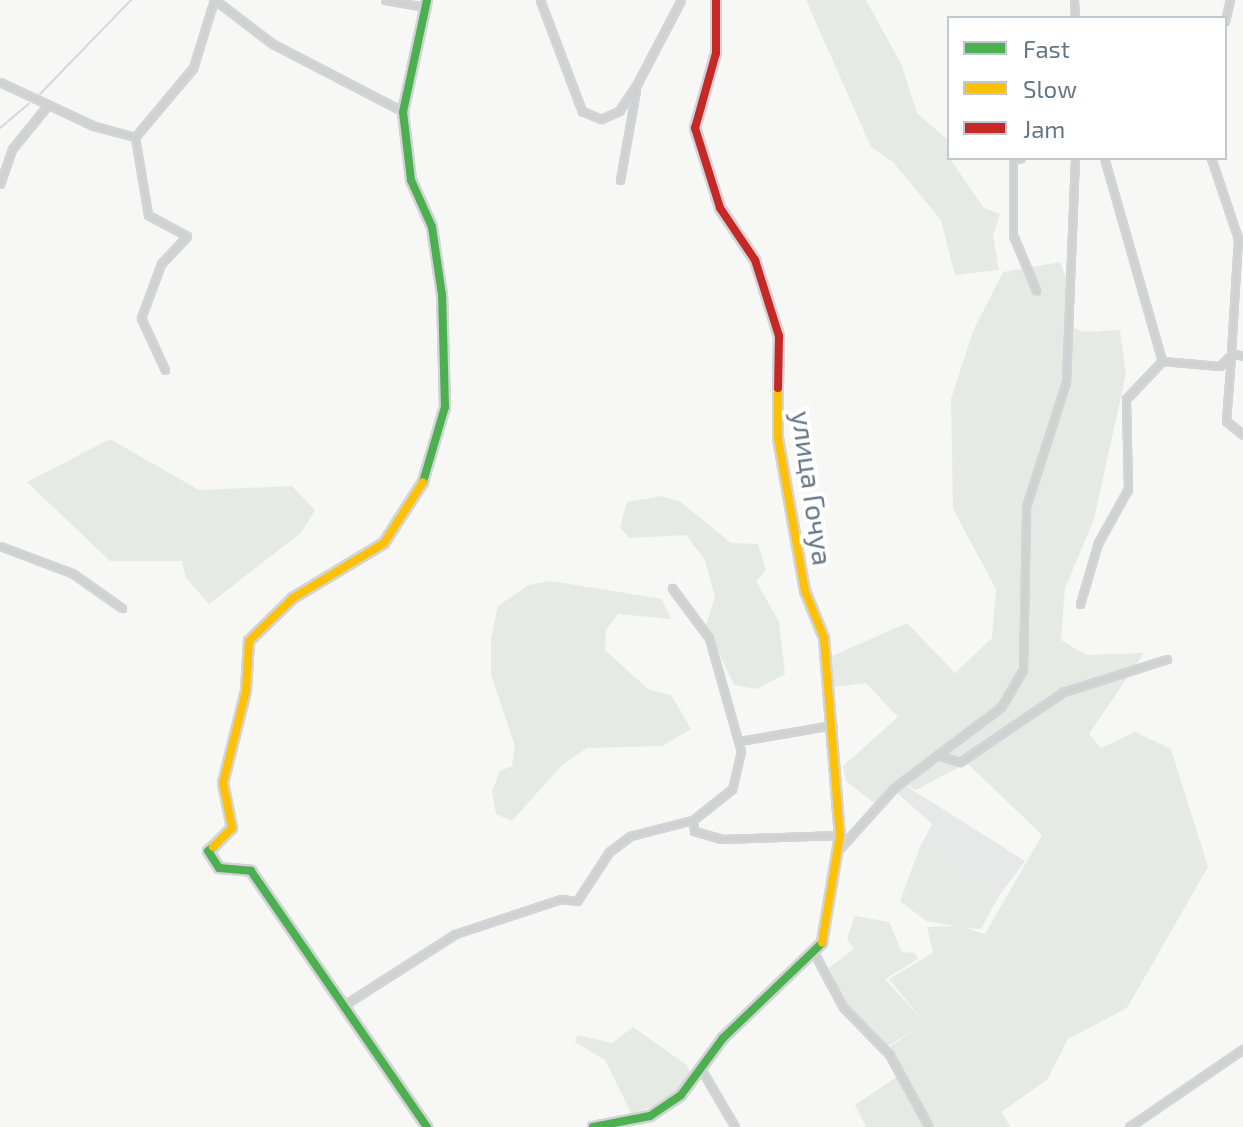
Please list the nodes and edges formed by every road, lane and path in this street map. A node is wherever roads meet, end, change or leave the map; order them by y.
1 (214, 0) edge
2 (385, 0) edge
3 (540, 0) edge
4 (681, 0) edge
5 (716, 0) edge
6 (427, 3) edge
7 (0, 82) edge
8 (637, 84) junction
9 (47, 106) junction
10 (403, 112) junction
11 (135, 137) junction
12 (1013, 160) edge
13 (1075, 160) edge
14 (1105, 160) edge
15 (1212, 160) edge
16 (620, 180) dead end
17 (0, 184) edge
18 (1036, 290) dead end
19 (1231, 355) junction
20 (1243, 356) edge
21 (1162, 361) junction
22 (165, 370) dead end
23 (1243, 435) edge
24 (0, 546) edge
25 (672, 588) dead end
26 (1080, 604) dead end
27 (122, 608) dead end
28 (1167, 659) dead end
29 (834, 725) junction
30 (739, 741) junction
31 (941, 756) junction
32 (693, 820) junction
33 (840, 835) junction
34 (835, 855) junction
35 (814, 953) junction
36 (343, 1006) junction
37 (1243, 1049) edge
38 (701, 1069) junction
39 (427, 1127) edge
40 (593, 1127) edge
41 (735, 1127) edge
42 (929, 1127) edge
43 (1129, 1127) edge

1 - 10 street
1 - 11 street
2 - 6 street
3 - 8 street
4 - 8 street
5 - 29 street, улица Гочуа
6 - 10 street
7 - 9 street
8 - 16 street
9 - 11 street
9 - 17 street
10 - 36 street
11 - 22 street
12 - 18 street
13 - 31 street
14 - 21 street
15 - 19 street
19 - 20 street
19 - 21 street
19 - 23 street
21 - 26 street
24 - 27 street
25 - 30 street
28 - 31 street
29 - 30 street
29 - 33 street, улица Гочуа
30 - 32 street
31 - 34 street
32 - 33 street
32 - 36 street
33 - 34 street, улица Гочуа
34 - 35 street, улица Гочуа
35 - 38 street
35 - 42 street
36 - 39 street
37 - 43 street
38 - 40 street
38 - 41 street

